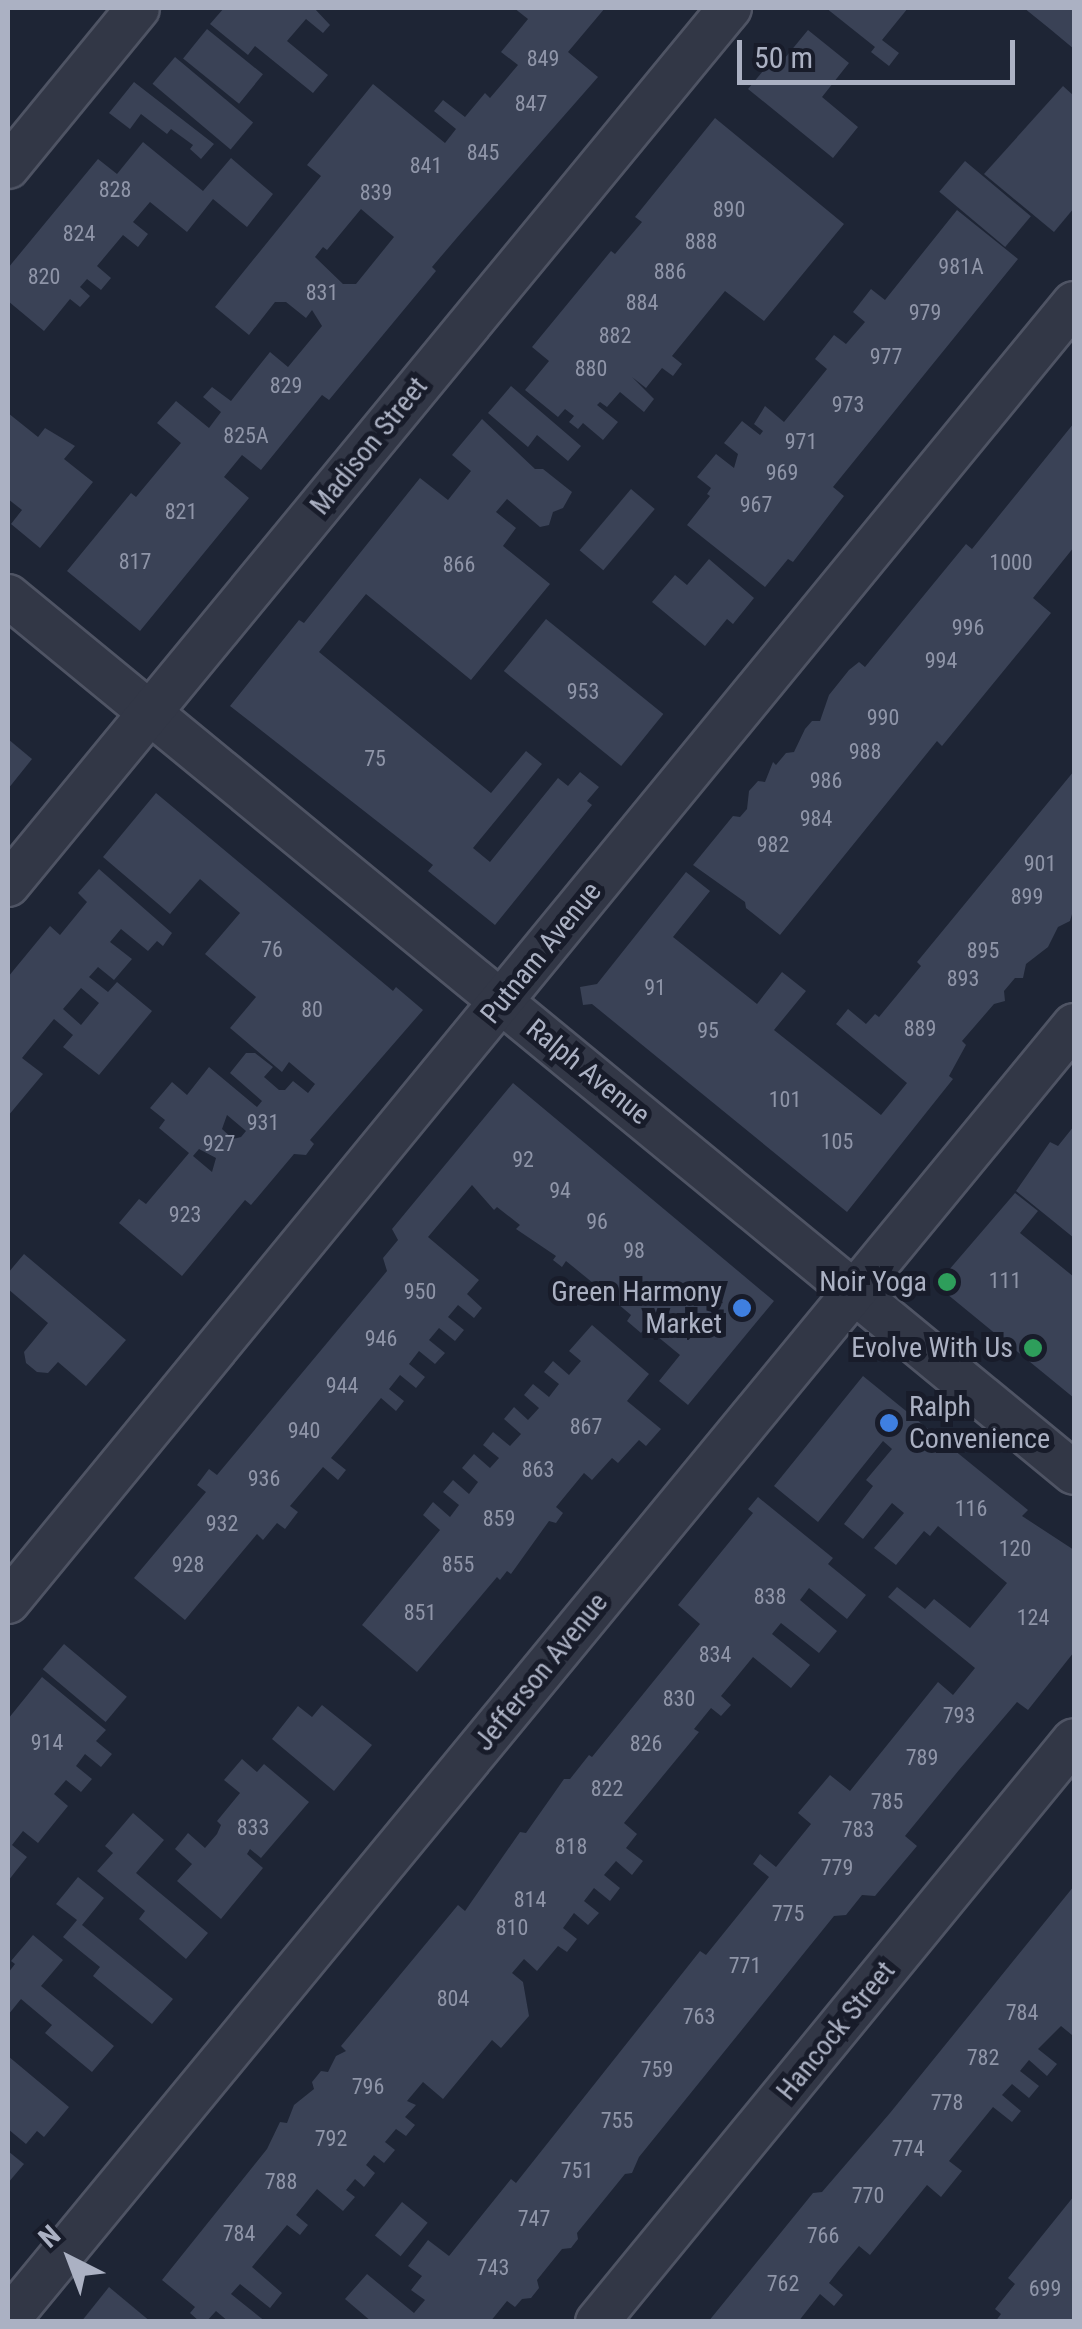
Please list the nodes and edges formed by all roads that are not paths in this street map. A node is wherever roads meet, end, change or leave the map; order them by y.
1 (138, 8) edge
2 (730, 8) edge
3 (8, 167) edge
4 (1074, 304) edge
5 (8, 596) edge
6 (149, 713) junction
7 (8, 885) edge
8 (501, 1002) junction
9 (1074, 1024) edge
10 (855, 1291) junction
11 (1074, 1472) edge
12 (8, 1602) edge
13 (1074, 1740) edge
14 (8, 2320) edge
15 (597, 2322) edge

1 - 3 street
2 - 6 street, Madison Street
4 - 8 street, Putnam Avenue
5 - 6 street, Ralph Avenue
6 - 7 street, Madison Street
6 - 8 street, Ralph Avenue
8 - 10 street, Ralph Avenue
8 - 12 street, Putnam Avenue
9 - 10 street, Jefferson Avenue
10 - 11 street, Ralph Avenue
10 - 14 street, Jefferson Avenue
13 - 15 street, Hancock Street

